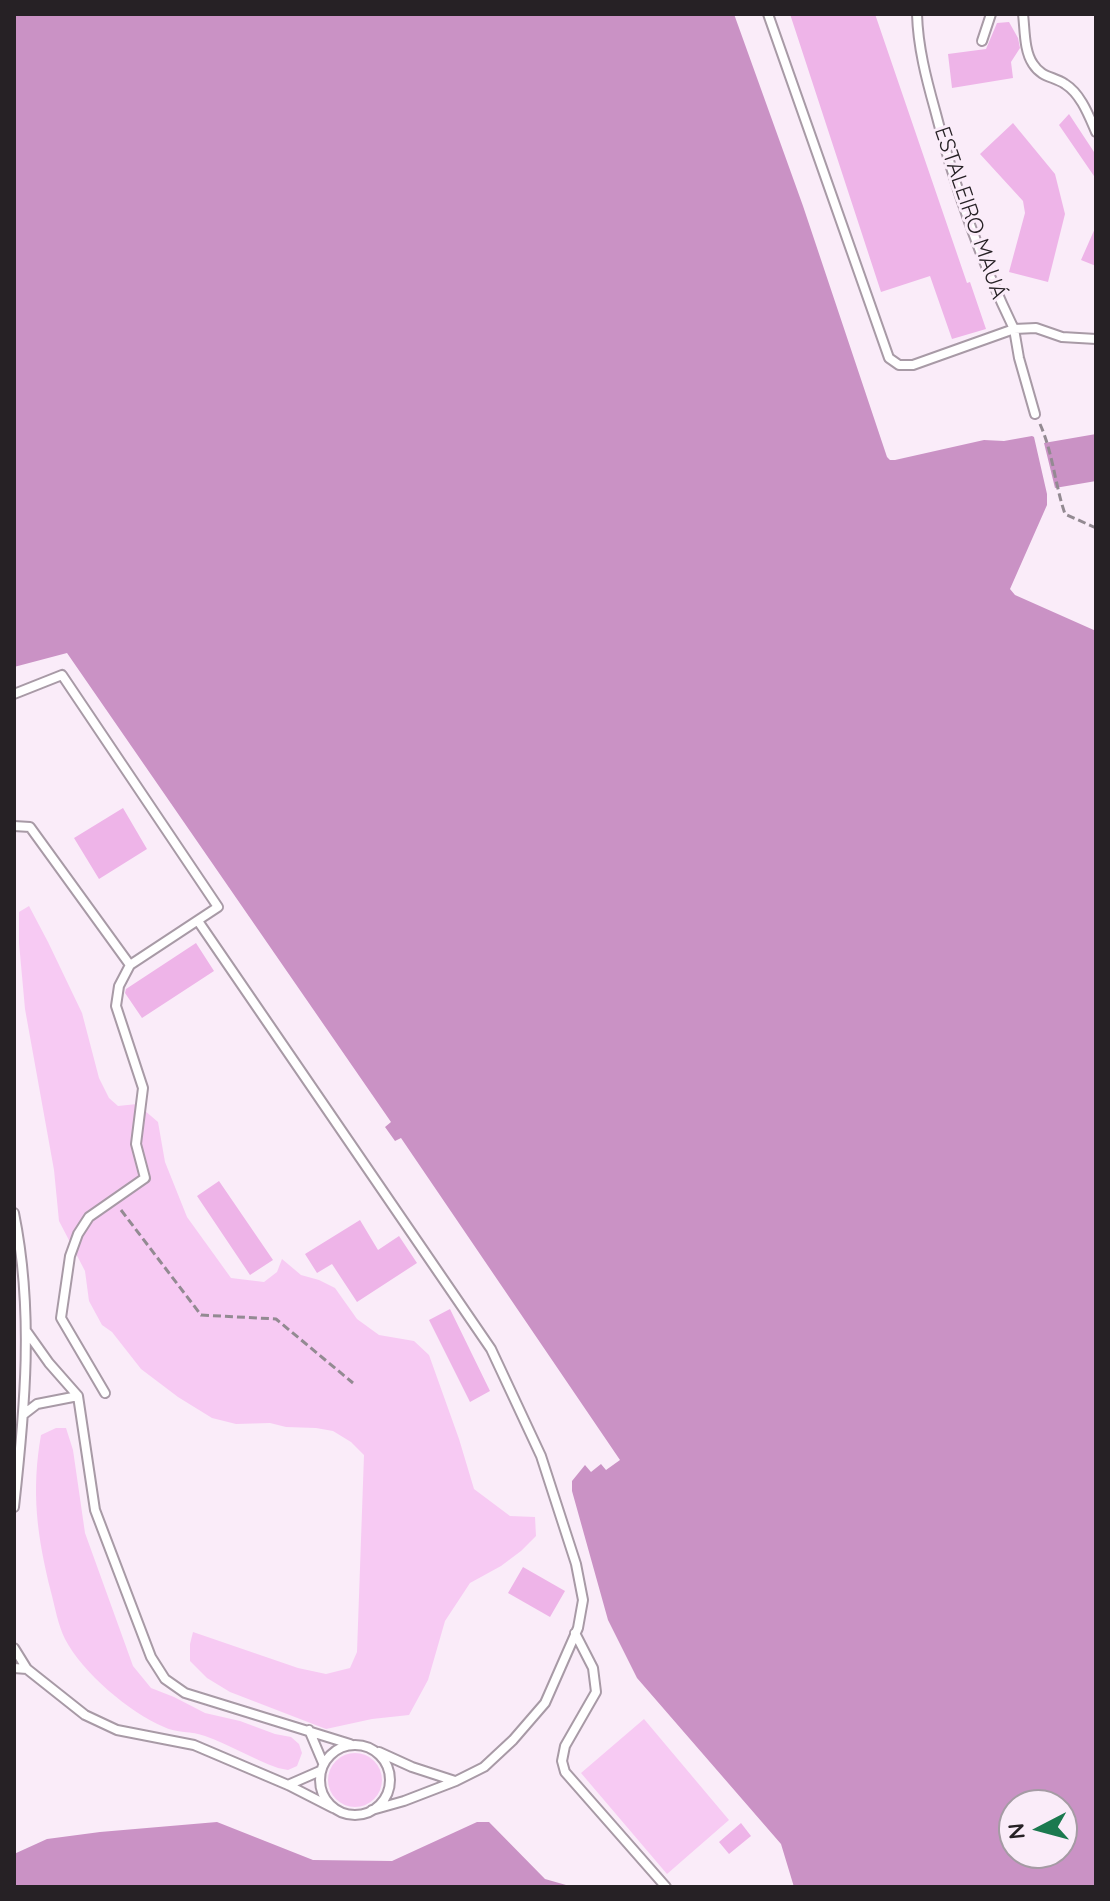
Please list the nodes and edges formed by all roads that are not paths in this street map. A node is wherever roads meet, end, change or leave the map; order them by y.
1 (768, 14) edge
2 (917, 14) edge
3 (991, 14) edge
4 (1023, 14) edge
5 (982, 41) dead end
6 (1096, 132) edge
7 (1014, 329) junction
8 (1096, 339) edge
9 (1035, 414) road end
10 (14, 694) edge
11 (14, 826) edge
12 (198, 921) junction
13 (130, 965) junction
14 (14, 1213) edge
15 (27, 1332) junction
16 (105, 1393) dead end
17 (78, 1396) junction
18 (24, 1414) junction
19 (14, 1507) edge
20 (575, 1633) junction
21 (14, 1648) edge
22 (14, 1668) edge
23 (27, 1669) junction
24 (309, 1730) junction
25 (350, 1744) junction
26 (371, 1748) junction
27 (322, 1767) junction
28 (456, 1781) junction
29 (288, 1785) junction
30 (333, 1808) junction
31 (372, 1810) junction
32 (666, 1887) edge

1 - 7 lane
2 - 7 lane, ESTALEIRO MAUÁ
3 - 5 lane
4 - 6 lane
7 - 8 lane
7 - 9 lane, ESTALEIRO MAUÁ
10 - 12 lane
11 - 13 lane
12 - 13 lane
12 - 20 lane
13 - 16 lane
14 - 15 lane
15 - 17 lane
15 - 18 lane
17 - 18 lane
17 - 24 lane
18 - 19 lane
20 - 28 lane
20 - 32 lane
21 - 23 lane
22 - 23 lane
23 - 29 lane
24 - 25 lane
24 - 27 lane
25 - 26 lane
25 - 27 lane
26 - 28 lane
26 - 31 lane
27 - 29 lane
27 - 30 lane
28 - 31 lane
29 - 30 lane
30 - 31 lane

